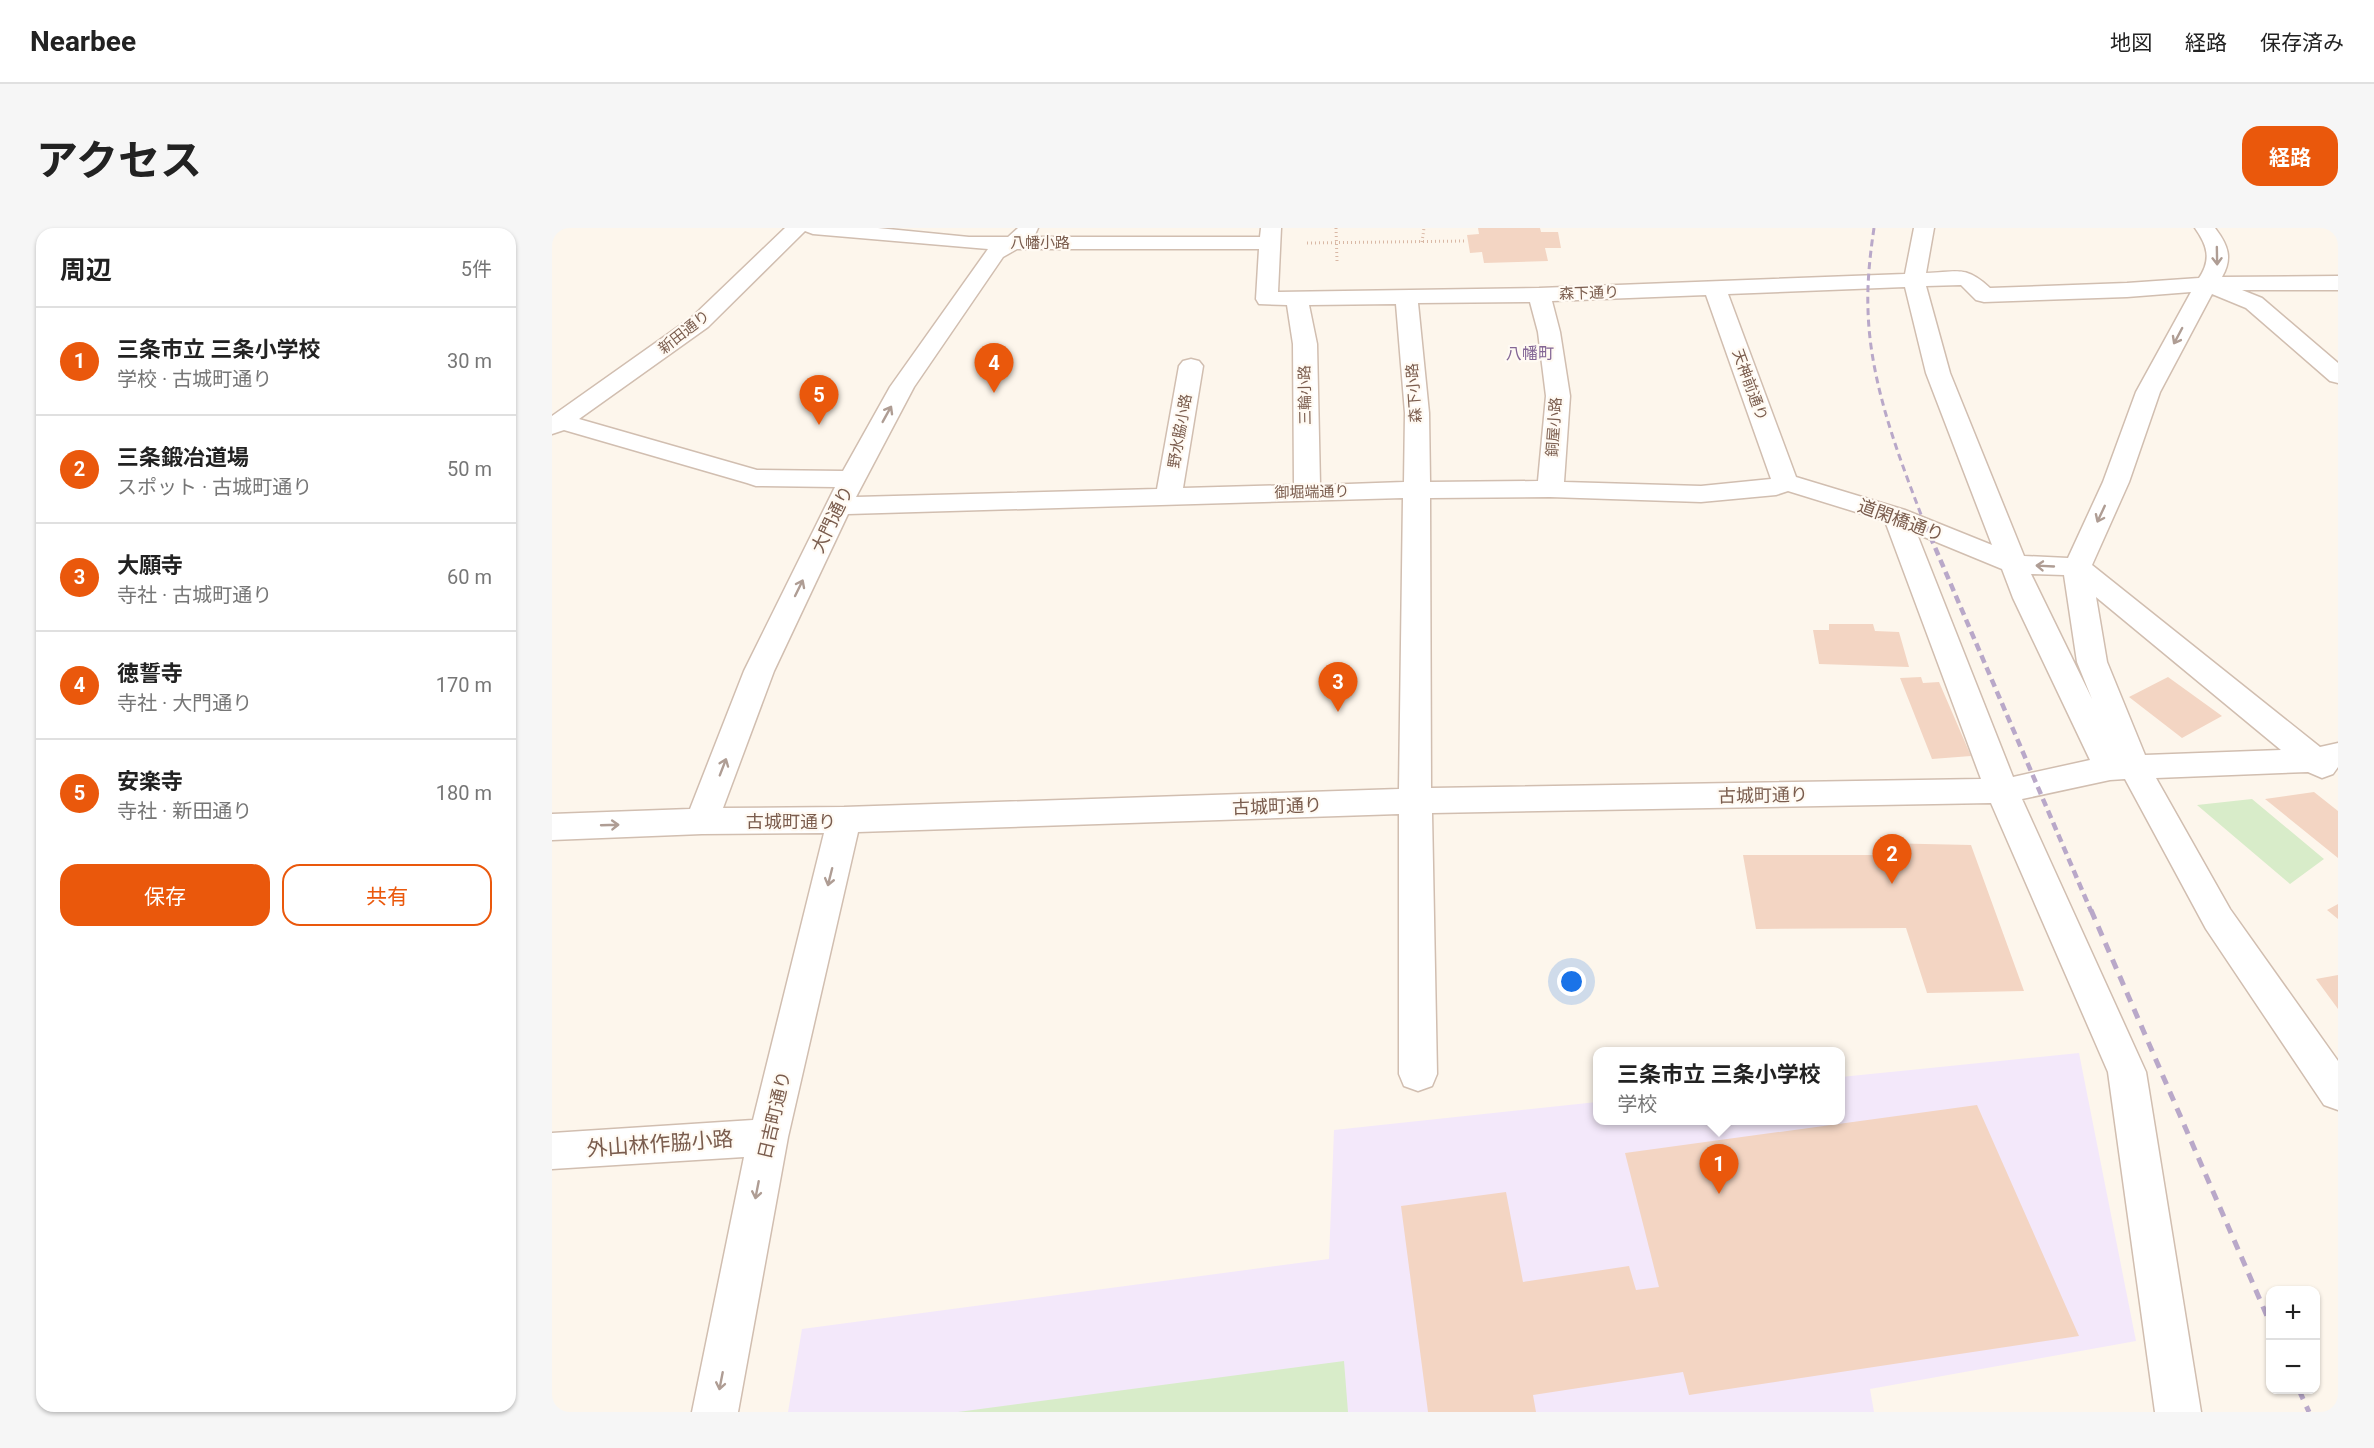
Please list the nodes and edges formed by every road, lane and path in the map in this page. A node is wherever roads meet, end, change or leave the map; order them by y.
1 (797, 228) edge
2 (813, 228) edge
3 (1336, 228) edge
4 (1424, 228) edge
5 (1924, 228) edge
6 (2205, 228) edge
7 (1019, 236) edge
8 (1270, 236) edge
9 (1465, 241) dead end
10 (1422, 242) junction
11 (1336, 243) junction
12 (1337, 261) dead end
13 (1914, 281) junction
14 (2338, 283) edge
15 (2206, 284) junction
16 (1715, 289) junction
17 (1539, 295) junction
18 (1406, 297) junction
19 (1297, 299) junction
20 (1191, 366) dead end
21 (2338, 376) edge
22 (556, 424) edge
23 (852, 478) junction
24 (1785, 482) junction
25 (1550, 489) junction
26 (1415, 490) junction
27 (1306, 492) junction
28 (1169, 496) junction
29 (838, 506) junction
30 (1896, 516) junction
31 (2014, 564) junction
32 (2077, 567) junction
33 (2330, 765) edge
34 (2122, 768) junction
35 (2002, 791) junction
36 (1415, 801) junction
37 (844, 820) junction
38 (702, 821) junction
39 (552, 827) edge
40 (1418, 1074) dead end
41 (2338, 1093) edge
42 (768, 1137) junction
43 (552, 1151) edge
44 (715, 1412) edge
45 (2178, 1412) edge

1 - 22 street, 新田通り
2 - 7 street, 八幡小路
3 - 11 path
4 - 10 path
5 - 13 street
6 -> 15 street
7 - 8 street, 八幡小路
23 -> 7 street, 大門通り
8 - 11 path
8 - 19 street, 森下通り
9 - 10 path
10 - 11 path
11 - 12 path
13 - 15 street, 森下通り
13 - 16 street, 森下通り
13 - 31 street
14 - 15 street
15 - 21 street
15 -> 32 street
16 - 17 street, 森下通り
16 - 24 street, 天神前通り
17 - 18 street, 森下通り
17 - 25 street, 銅屋小路
18 - 19 street, 森下通り
18 - 26 street, 森下小路
19 - 27 street, 三輪小路
20 - 28 street, 野水脇小路
22 - 23 street, 新田通り
23 - 29 street, 大門通り
24 - 25 street, 御堀端通り
24 - 30 street, 道閑橋通り
25 - 26 street, 御堀端通り
26 - 27 street, 御堀端通り
26 - 36 street, 森下小路
27 - 28 street, 御堀端通り
28 - 29 street, 御堀端通り
38 -> 29 street, 大門通り
30 - 31 street, 道閑橋通り
30 - 35 street
32 -> 31 street, 道閑橋通り
31 - 34 street
32 - 33 street
32 - 34 street
33 - 34 street, 古城町通り
34 - 35 street, 古城町通り
34 - 41 street
35 - 36 street, 古城町通り
35 - 45 street
36 - 37 street, 古城町通り
36 - 40 street, 森下小路
37 - 38 street, 古城町通り
37 -> 42 street, 日吉町通り
39 -> 38 street, 古城町通り
42 - 43 street, 外山林作脇小路
42 -> 44 street, 日吉町通り

